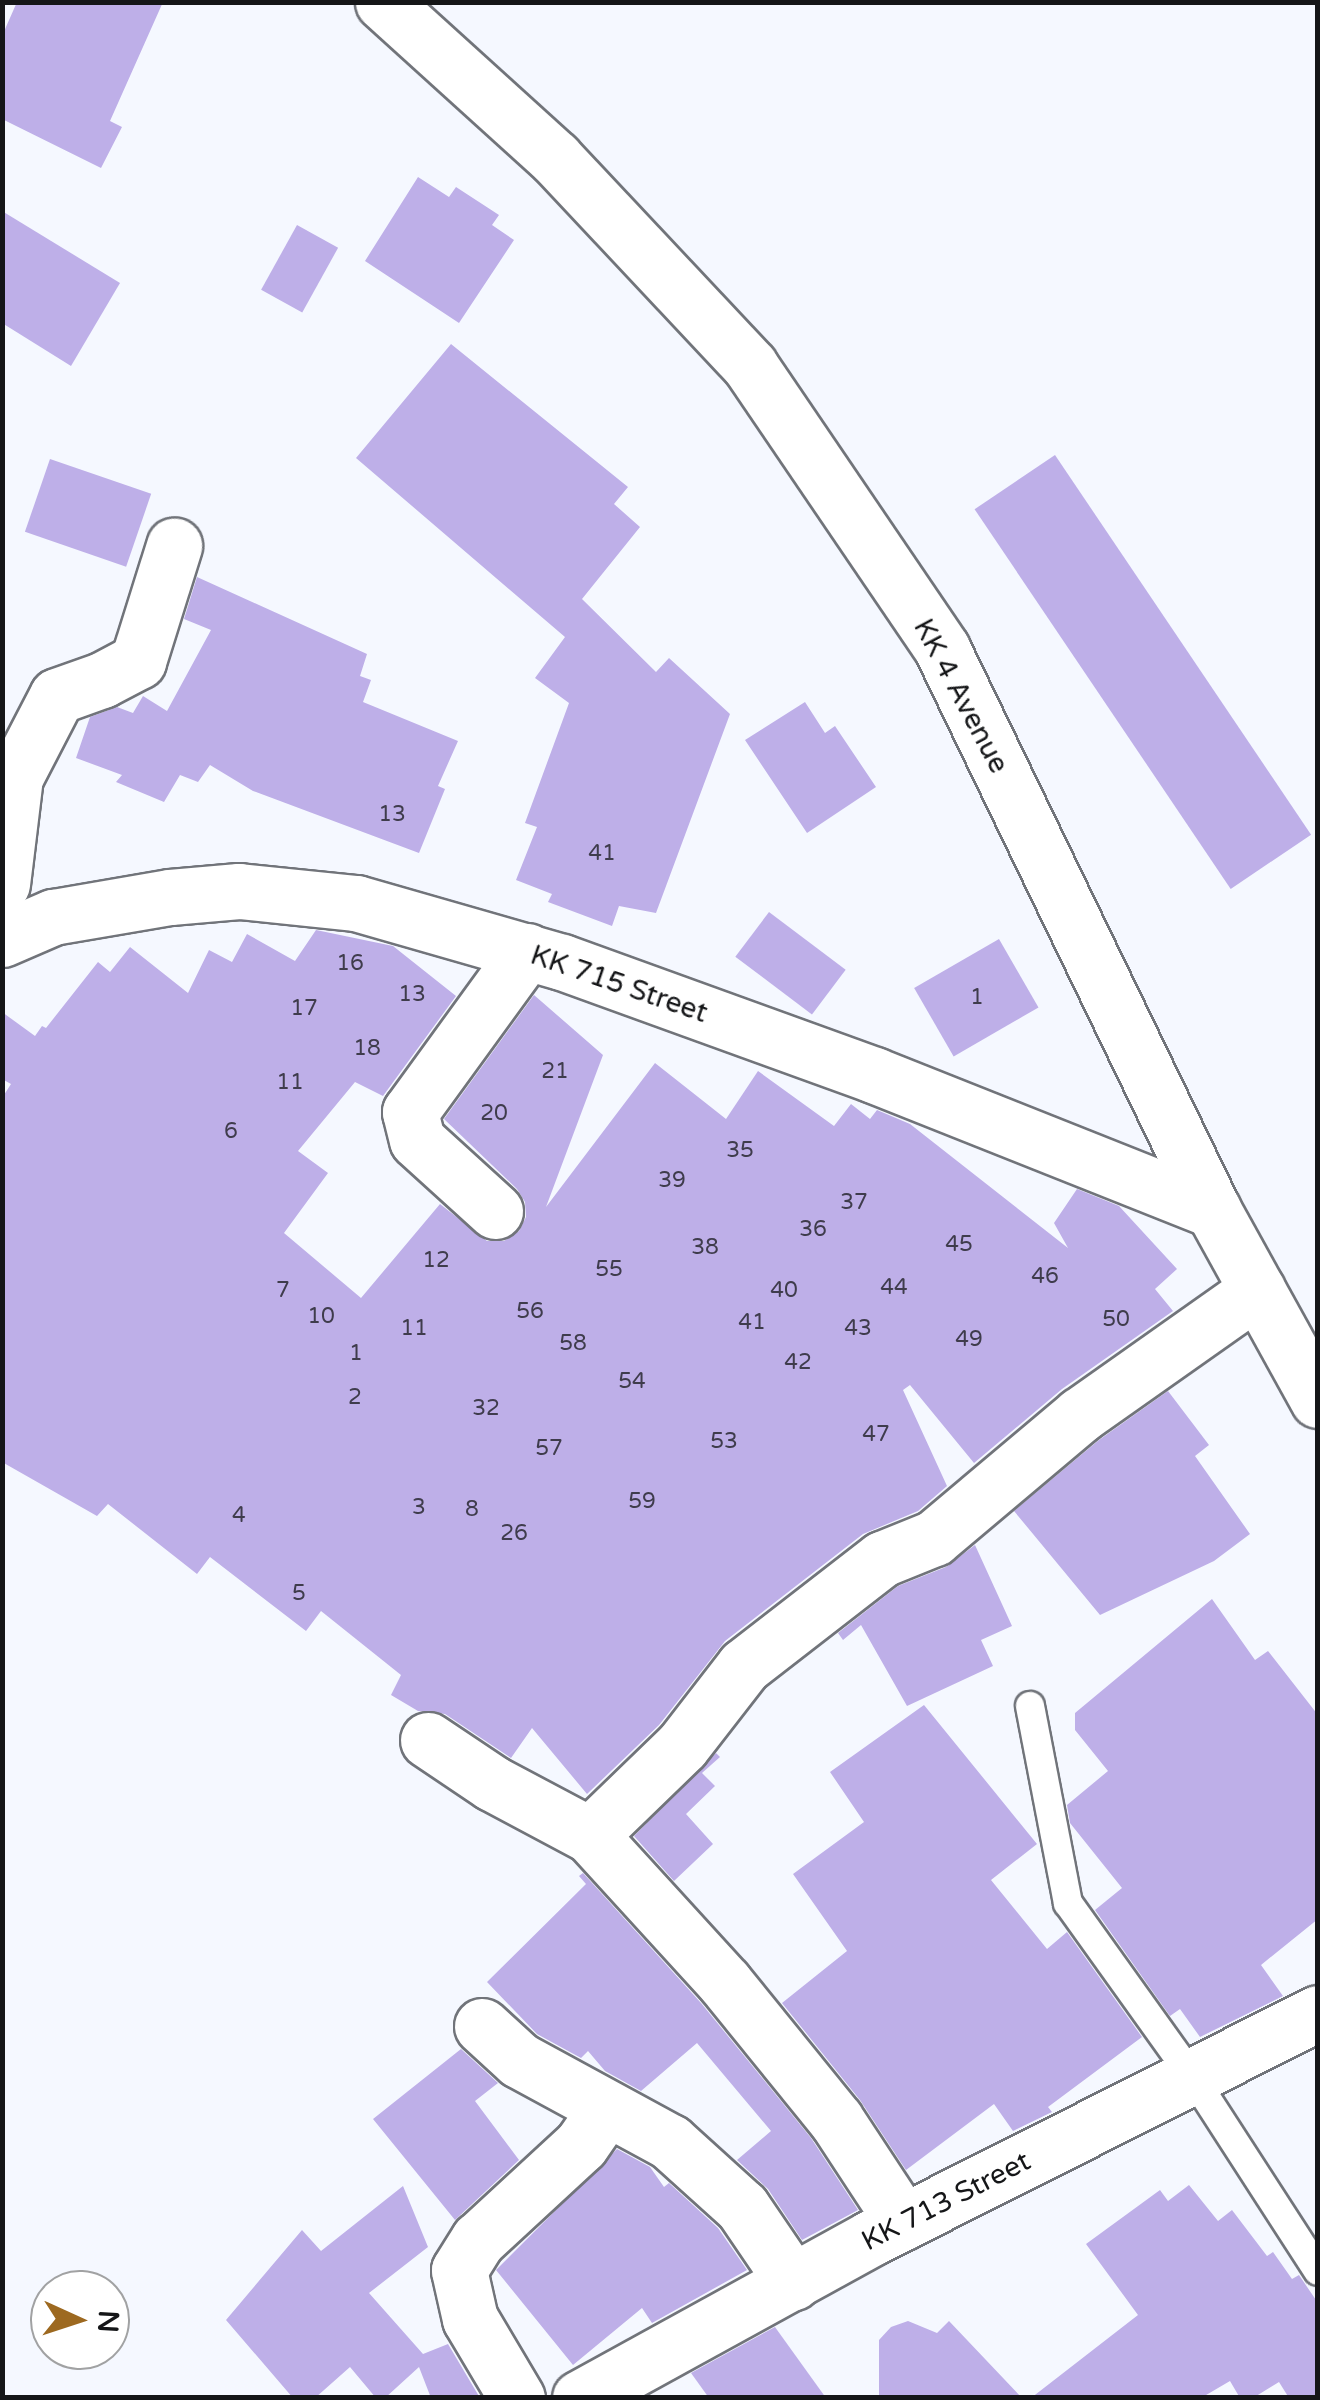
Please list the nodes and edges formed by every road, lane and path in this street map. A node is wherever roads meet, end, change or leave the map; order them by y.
1 (383, 2) edge
2 (174, 546) dead end
3 (2, 884) edge
4 (2, 939) edge
5 (527, 951) junction
6 (1213, 1210) junction
7 (495, 1211) dead end
8 (1257, 1290) junction
9 (1318, 1400) edge
10 (1030, 1706) dead end
11 (428, 1740) dead end
12 (590, 1835) junction
13 (1318, 2012) edge
14 (482, 2026) dead end
15 (1192, 2076) junction
16 (606, 2108) junction
17 (902, 2222) junction
18 (1318, 2271) edge
19 (793, 2282) junction
20 (517, 2398) edge
21 (580, 2398) edge

1 - 6 street, KK 4 Avenue
2 - 3 street
4 - 5 street, KK 715 Street
5 - 6 street, KK 715 Street
5 - 7 street
6 - 8 street, KK 4 Avenue
8 - 9 street, KK 4 Avenue
8 - 12 street
10 - 15 lane
11 - 12 street
12 - 17 street
13 - 15 street, KK 713 Street
14 - 16 street
15 - 17 street, KK 713 Street
15 - 18 lane
16 - 19 street
16 - 20 street
17 - 19 street, KK 713 Street
19 - 21 street, KK 713 Street

